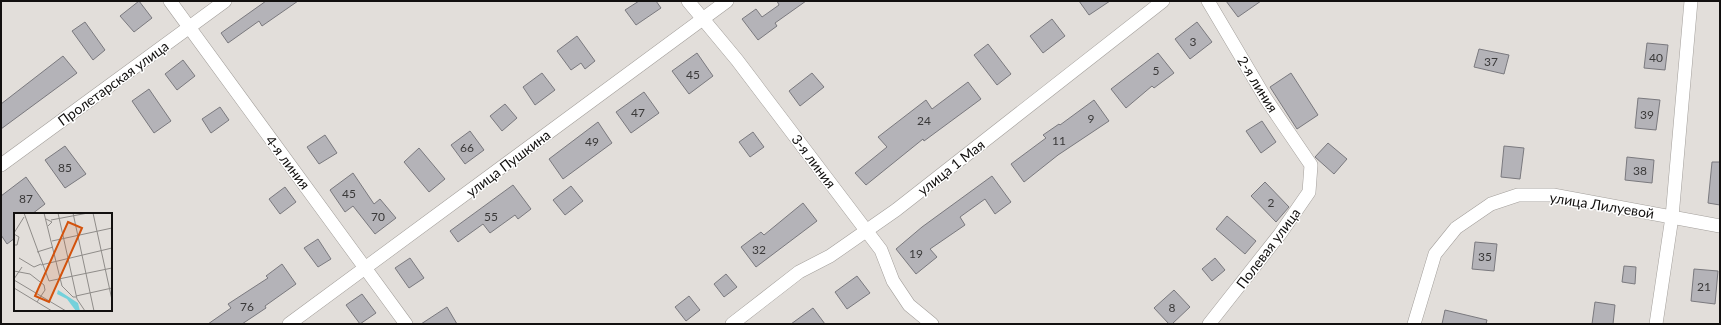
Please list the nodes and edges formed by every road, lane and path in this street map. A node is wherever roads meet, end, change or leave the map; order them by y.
1 (170, 1) edge
2 (225, 1) edge
3 (688, 1) edge
4 (727, 1) edge
5 (1163, 1) edge
6 (1208, 1) edge
7 (1691, 1) edge
8 (704, 18) junction
9 (188, 28) junction
10 (1, 165) edge
11 (1311, 165) joint
12 (1672, 217) junction
13 (1720, 226) edge
14 (866, 230) junction
15 (366, 268) junction
16 (288, 324) edge
17 (406, 324) edge
18 (732, 324) edge
19 (932, 324) edge
20 (1209, 324) edge
21 (1414, 324) edge
22 (1656, 324) edge

1 - 9 street, 4-я линия
2 - 9 street, Пролетарская улица
3 - 8 street, 3-я линия
4 - 8 street, улица Пушкина
5 - 14 street, улица 1 Мая
6 - 11 street, 2-я линия
7 - 12 street, улица Лилуевой
8 - 14 street, 3-я линия
8 - 15 street, улица Пушкина
9 - 10 street, Пролетарская улица
9 - 15 street, 4-я линия
11 - 20 street, Полевая улица
12 - 13 street, улица Лилуевой
12 - 21 street, улица Лилуевой
12 - 22 street, улица Лилуевой
14 - 18 street, улица 1 Мая
14 - 19 street, 3-я линия
15 - 16 street, улица Пушкина
15 - 17 street, 4-я линия

